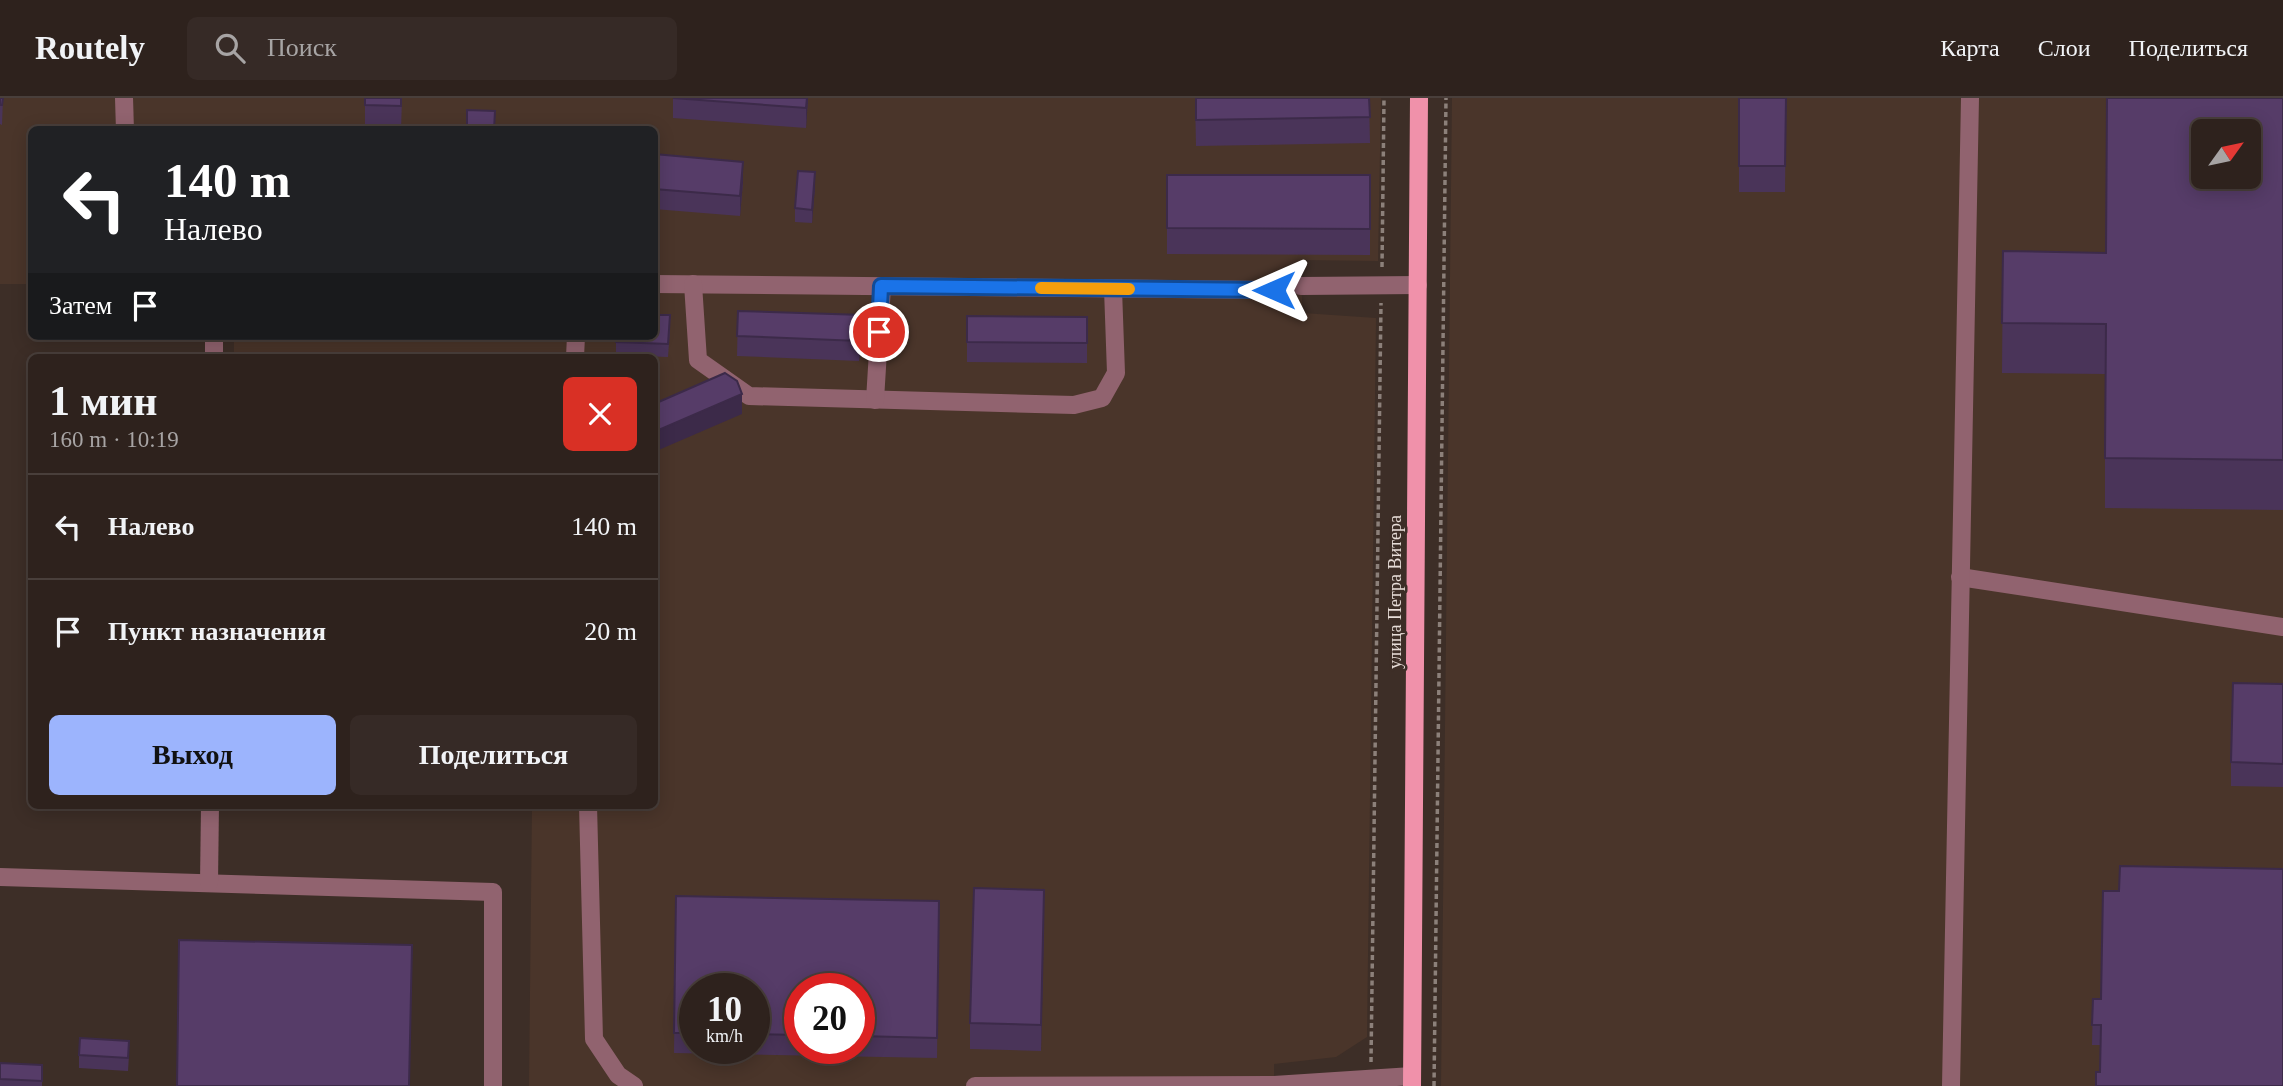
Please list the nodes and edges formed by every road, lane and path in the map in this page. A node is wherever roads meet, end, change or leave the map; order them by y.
1 (124, 98) edge
2 (1384, 98) edge
3 (1419, 98) edge
4 (1446, 98) edge
5 (1970, 98) edge
6 (125, 126) edge
7 (658, 284) edge
8 (693, 285) junction
9 (1418, 285) junction
10 (881, 286) junction
11 (1301, 286) dead end
12 (1381, 286) junction
13 (1113, 289) junction
14 (1274, 290) dead end
15 (875, 400) junction
16 (1960, 577) junction
17 (2283, 627) edge
18 (210, 809) edge
19 (588, 809) edge
20 (0, 877) edge
21 (209, 883) junction
22 (1372, 1079) junction
23 (1412, 1081) edge
24 (493, 1086) edge
25 (634, 1086) edge
26 (975, 1086) edge
27 (1434, 1086) edge
28 (1951, 1086) edge

1 - 6 lane
2 - 12 path
3 - 9 main road, улица Петра Витера
4 - 27 path
5 - 16 lane
7 - 8 lane
8 - 10 lane
8 - 15 lane
9 - 12 lane
9 - 23 main road, улица Петра Витера
10 - 13 lane
10 - 15 lane
11 - 12 lane
12 - 22 path
13 - 14 lane
13 - 15 lane
16 - 17 lane
16 - 28 lane
18 - 21 lane
19 - 25 lane
20 - 21 lane
21 - 24 lane
22 - 23 lane
22 - 26 lane

